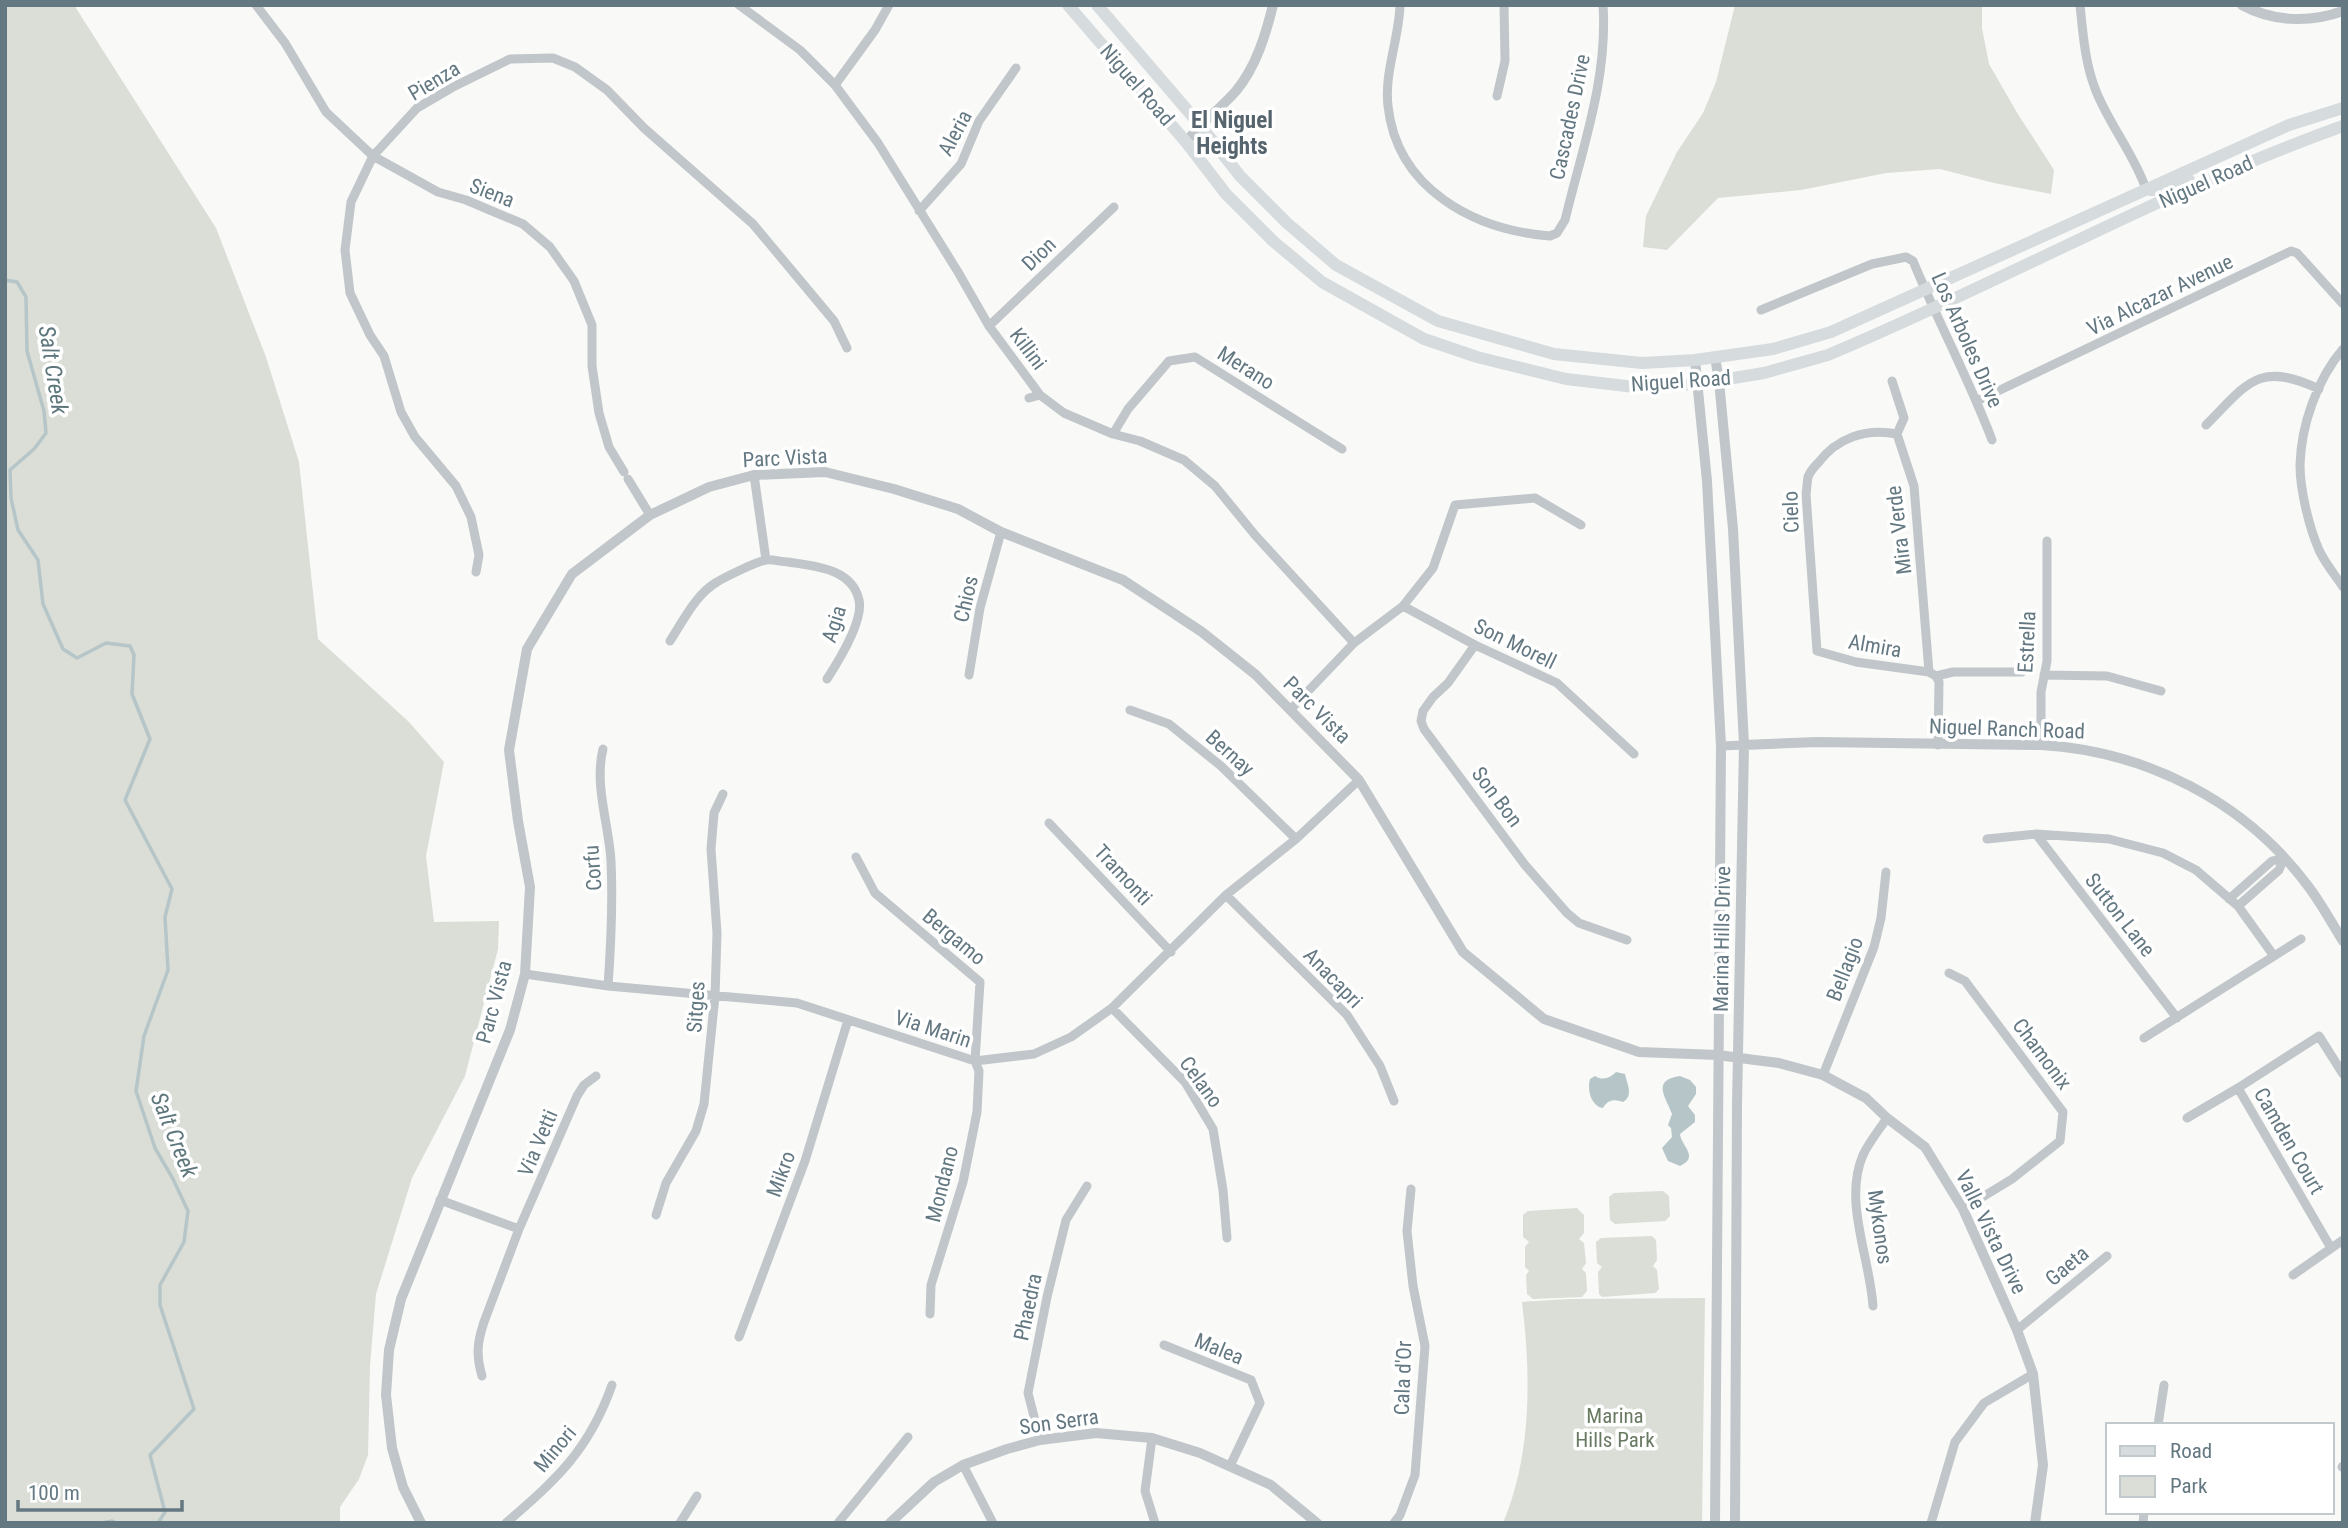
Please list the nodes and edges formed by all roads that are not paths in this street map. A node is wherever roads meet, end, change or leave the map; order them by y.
1 (256, 5) edge
2 (890, 5) edge
3 (1068, 5) edge
4 (1097, 5) edge
5 (1273, 5) edge
6 (1400, 5) edge
7 (1504, 5) edge
8 (1603, 5) edge
9 (2080, 5) edge
10 (741, 6) edge
11 (2244, 6) edge
12 (2343, 11) edge
13 (1016, 68) dead end
14 (835, 85) junction
15 (1497, 96) dead end
16 (2343, 108) edge
17 (1200, 125) junction
18 (2343, 126) edge
19 (1186, 142) junction
20 (373, 156) junction
21 (2217, 177) junction
22 (2146, 189) junction
23 (1114, 206) dead end
24 (919, 211) junction
25 (2083, 238) junction
26 (1925, 290) junction
27 (2343, 304) edge
28 (1933, 308) junction
29 (1760, 310) dead end
30 (989, 326) junction
31 (847, 348) dead end
32 (2343, 349) edge
33 (1715, 357) junction
34 (1695, 360) junction
35 (1719, 381) junction
36 (1892, 381) dead end
37 (1697, 384) junction
38 (2319, 389) junction
39 (1040, 395) junction
40 (1029, 398) dead end
41 (1977, 401) junction
42 (2206, 425) dead end
43 (1113, 434) junction
44 (1896, 434) junction
45 (1992, 440) dead end
46 (1342, 449) dead end
47 (754, 475) junction
48 (650, 515) junction
49 (1581, 525) dead end
50 (1001, 532) junction
51 (2047, 541) dead end
52 (766, 560) junction
53 (476, 572) dead end
54 (2343, 587) edge
55 (1403, 606) junction
56 (670, 641) dead end
57 (1354, 643) junction
58 (1475, 645) junction
59 (1817, 652) joint
60 (2022, 672) dead end
61 (1932, 674) junction
62 (969, 675) dead end
63 (2044, 675) junction
64 (827, 679) dead end
65 (2161, 691) dead end
66 (1291, 709) junction
67 (1130, 710) dead end
68 (1938, 744) junction
69 (2041, 745) junction
70 (1721, 746) junction
71 (1744, 746) junction
72 (603, 749) dead end
73 (1634, 754) dead end
74 (1359, 780) junction
75 (723, 794) dead end
76 (1049, 822) dead end
77 (2036, 834) junction
78 (1296, 839) junction
79 (1987, 839) dead end
80 (856, 856) dead end
81 (2284, 858) junction
82 (1886, 872) dead end
83 (1226, 895) junction
84 (2229, 899) junction
85 (2238, 906) junction
86 (2301, 939) dead end
87 (1627, 940) dead end
88 (2343, 940) edge
89 (1171, 952) junction
90 (2274, 956) junction
91 (1949, 973) dead end
92 (526, 974) junction
93 (608, 986) junction
94 (715, 996) junction
95 (1112, 1008) junction
96 (2177, 1018) junction
97 (848, 1020) junction
98 (2144, 1038) dead end
99 (1718, 1055) junction
100 (1739, 1058) junction
101 (975, 1061) junction
102 (2343, 1074) edge
103 (1823, 1075) junction
104 (596, 1076) dead end
105 (2238, 1088) junction
106 (1394, 1101) dead end
107 (1887, 1118) junction
108 (2187, 1118) dead end
109 (1087, 1186) dead end
110 (1410, 1189) dead end
111 (440, 1199) junction
112 (1963, 1209) junction
113 (656, 1215) dead end
114 (519, 1229) junction
115 (1227, 1238) dead end
116 (2343, 1240) edge
117 (2331, 1248) junction
118 (2107, 1256) dead end
119 (2293, 1275) dead end
120 (1873, 1306) dead end
121 (929, 1314) dead end
122 (2017, 1330) junction
123 (739, 1337) dead end
124 (1164, 1345) dead end
125 (2033, 1374) junction
126 (482, 1376) dead end
127 (612, 1385) dead end
128 (2164, 1385) dead end
129 (2158, 1423) edge
130 (908, 1437) dead end
131 (1152, 1437) junction
132 (1040, 1440) junction
133 (962, 1465) junction
134 (1230, 1466) junction
135 (697, 1496) dead end
136 (421, 1523) edge
137 (506, 1523) edge
138 (680, 1523) edge
139 (838, 1523) edge
140 (890, 1523) edge
141 (993, 1523) edge
142 (1155, 1523) edge
143 (1317, 1523) edge
144 (1394, 1523) edge
145 (1715, 1523) edge
146 (1735, 1523) edge
147 (1931, 1523) edge
148 (2035, 1523) edge

1 - 20 street, Siena
2 - 14 street
3 - 19 main road, Niguel Road
4 - 17 main road, Niguel Road
5 - 17 street
6 - 8 street, Cascades Drive
7 - 15 street
9 - 22 street
10 - 14 street, Killini
11 - 12 street
13 - 24 street, Aleria
14 - 24 street, Killini
16 - 22 main road, Niguel Road
17 - 19 street
17 - 34 main road, Niguel Road
18 - 21 main road, Niguel Road
19 - 37 main road, Niguel Road
20 - 31 street, Pienza
20 - 48 street, Siena
20 - 53 street, Pienza
21 - 22 main road
21 - 25 main road, Niguel Road
22 - 25 main road
22 - 26 main road, Niguel Road
23 - 30 street, Dion
24 - 30 street, Killini
25 - 28 main road, Niguel Road
26 - 28 street, Los Arboles Drive
26 - 29 street, Los Arboles Drive
26 - 33 main road, Niguel Road
27 - 41 street, Via Alcazar Avenue
28 - 35 main road, Niguel Road
28 - 41 street, Los Arboles Drive
30 - 39 street, Killini
32 - 38 street
33 - 34 main road, Niguel Road
33 - 35 street, Marina Hills Drive
34 - 37 street, Marina Hills Drive
35 - 37 main road, Niguel Road
35 - 71 street, Marina Hills Drive
36 - 44 street, Mira Verde
37 - 70 street, Marina Hills Drive
38 - 42 street
38 - 54 street
39 - 40 street
39 - 43 street, Killini
41 - 45 street, Los Arboles Drive
43 - 46 street, Merano
43 - 57 street, Killini
44 - 59 street, Cielo
44 - 61 street, Mira Verde
47 - 48 street, Parc Vista
47 - 50 street, Parc Vista
47 - 52 street
48 - 92 street, Parc Vista
49 - 55 street
50 - 62 street, Chios
50 - 66 street, Parc Vista
51 - 63 street, Estrella
52 - 56 street, Agia
52 - 64 street, Agia
55 - 57 street
55 - 58 street, Son Morell
57 - 66 street
58 - 73 street, Son Morell
58 - 87 street, Son Bon
59 - 61 street, Almira
60 - 61 street
61 - 68 street, Mira Verde
63 - 65 street
63 - 69 street, Estrella
66 - 74 street, Parc Vista
67 - 78 street, Bernay
68 - 69 street, Niguel Ranch Road
68 - 71 street, Niguel Ranch Road
69 - 81 street, Niguel Ranch Road
70 - 71 street, Niguel Ranch Road
70 - 99 street, Marina Hills Drive
71 - 100 street, Marina Hills Drive
72 - 93 street, Corfu
74 - 78 street, Via Marin
74 - 99 street, Parc Vista
75 - 94 street, Sitges
76 - 89 street, Tramonti
77 - 79 street, Sutton Lane
77 - 84 street, Sutton Lane
77 - 96 street, Sutton Lane
78 - 83 street, Via Marin
80 - 101 street, Bergamo
81 - 84 street
81 - 85 street
81 - 88 street, Niguel Ranch Road
82 - 103 street, Bellagio
83 - 89 street, Via Marin
83 - 106 street, Anacapri
84 - 85 street, Sutton Lane
85 - 90 street, Sutton Lane
86 - 90 street
89 - 95 street, Via Marin
90 - 96 street
91 - 112 street, Chamonix
92 - 93 street, Via Marin
92 - 111 street, Parc Vista
93 - 94 street, Via Marin
94 - 97 street, Via Marin
94 - 113 street, Sitges
95 - 101 street, Via Marin
95 - 115 street, Celano
96 - 98 street
97 - 101 street, Via Marin
97 - 123 street, Mikro
99 - 100 street, Valle Vista Drive
99 - 145 street, Marina Hills Drive
100 - 103 street, Valle Vista Drive
100 - 146 street, Marina Hills Drive
101 - 121 street, Mondano
102 - 105 street, Camden Court
103 - 107 street, Valle Vista Drive
104 - 114 street, Via Vetti
105 - 108 street, Camden Court
105 - 117 street, Camden Court
107 - 112 street, Valle Vista Drive
107 - 120 street, Mykonos
109 - 132 street, Phaedra
110 - 144 street, Cala d'Or
111 - 114 street
111 - 136 street, Parc Vista
112 - 122 street, Valle Vista Drive
114 - 126 street, Via Vetti
116 - 117 street
117 - 119 street
118 - 122 street, Gaeta
122 - 125 street, Valle Vista Drive
124 - 134 street, Malea
125 - 147 street
125 - 148 street, Valle Vista Drive
127 - 137 street, Minori
128 - 129 street
130 - 139 street
131 - 132 street, Son Serra
131 - 134 street, Son Serra
131 - 142 street
132 - 133 street, Son Serra
133 - 140 street, Son Serra
133 - 141 street
134 - 143 street, Son Serra
135 - 138 street

